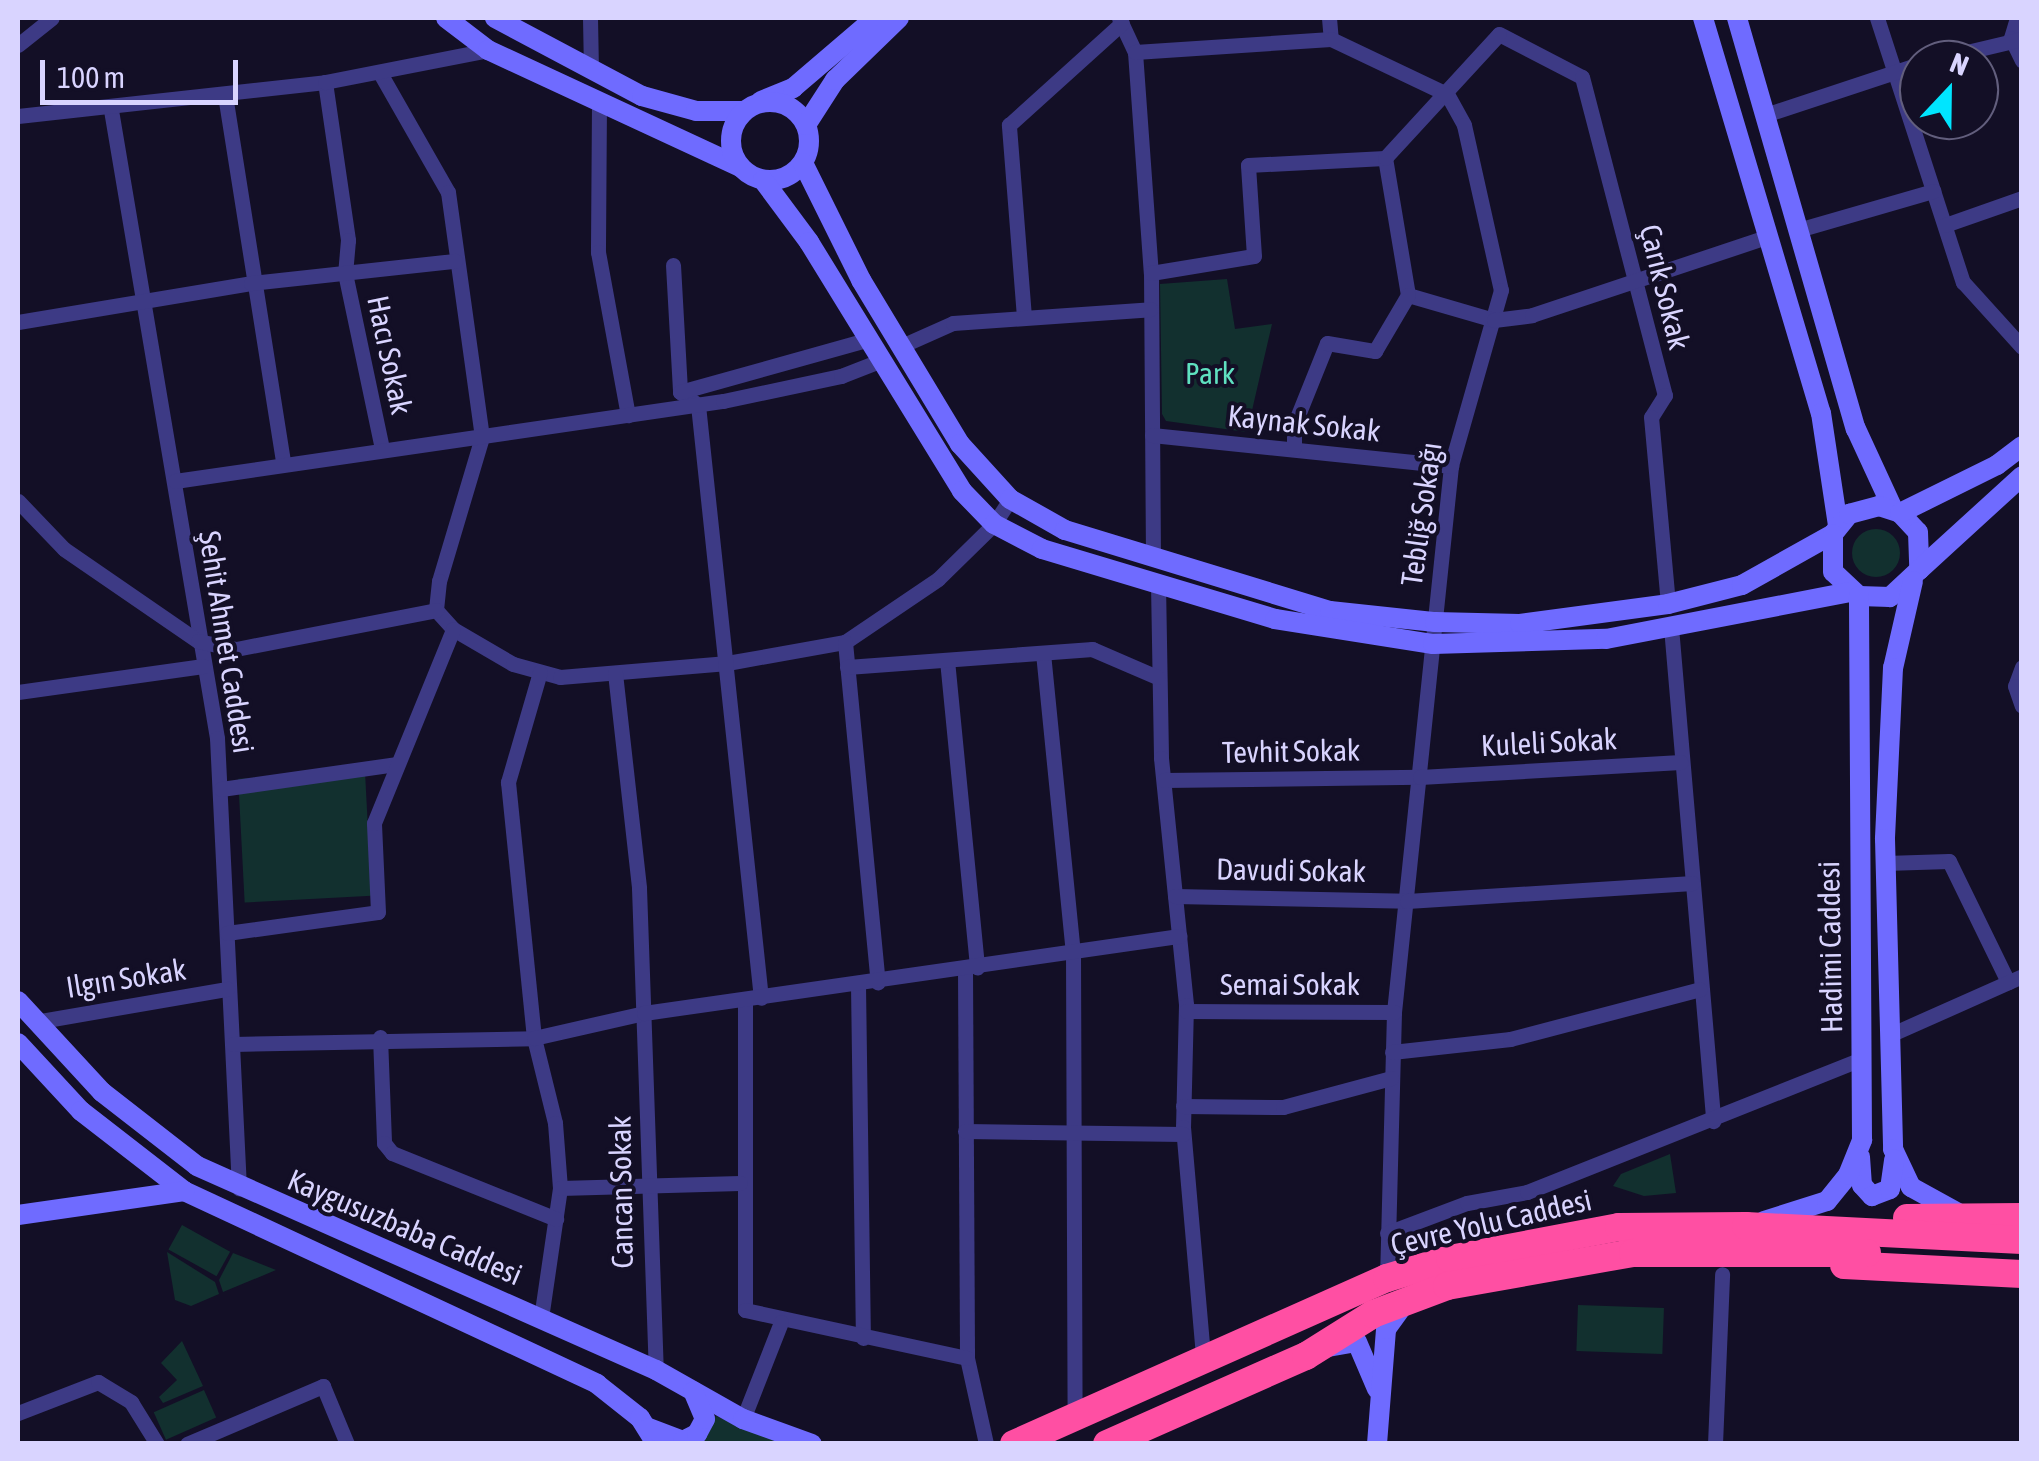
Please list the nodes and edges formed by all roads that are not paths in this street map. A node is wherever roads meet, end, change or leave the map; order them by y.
1 (52, 18) edge
2 (446, 18) edge
3 (495, 18) edge
4 (590, 18) edge
5 (876, 18) edge
6 (899, 18) edge
7 (1329, 18) edge
8 (1703, 18) edge
9 (1737, 18) edge
10 (1877, 18) edge
11 (2017, 18) edge
12 (1120, 20) edge
13 (1498, 26) edge
14 (1330, 39) junction
15 (2016, 39) edge
16 (18, 45) edge
17 (488, 50) junction
18 (1135, 52) junction
19 (2022, 62) edge
20 (591, 69) junction
21 (1899, 69) edge
22 (1893, 71) junction
23 (380, 73) junction
24 (325, 82) junction
25 (1446, 94) junction
26 (225, 95) junction
27 (600, 104) junction
28 (749, 108) junction
29 (111, 110) junction
30 (1765, 115) junction
31 (18, 116) edge
32 (806, 126) junction
33 (1385, 158) junction
34 (803, 164) junction
35 (740, 168) junction
36 (764, 180) junction
37 (1933, 190) junction
38 (2022, 198) edge
39 (1944, 225) junction
40 (1798, 230) junction
41 (1767, 237) junction
42 (456, 261) junction
43 (674, 266) dead end
44 (1151, 272) junction
45 (344, 273) junction
46 (1636, 281) junction
47 (251, 283) junction
48 (1408, 295) junction
49 (147, 298) junction
50 (1151, 309) junction
51 (1024, 317) junction
52 (1494, 320) junction
53 (18, 322) edge
54 (870, 340) junction
55 (2022, 347) edge
56 (891, 354) junction
57 (680, 392) junction
58 (698, 405) junction
59 (628, 414) junction
60 (1152, 435) junction
61 (482, 437) junction
62 (2022, 446) edge
63 (1294, 448) junction
64 (382, 449) junction
65 (283, 463) junction
66 (1450, 466) junction
67 (2022, 476) edge
68 (175, 481) junction
69 (1010, 498) junction
70 (20, 510) edge
71 (1897, 511) junction
72 (994, 524) junction
73 (1836, 530) junction
74 (1152, 557) junction
75 (1916, 576) junction
76 (1158, 584) junction
77 (1855, 594) junction
78 (1668, 604) junction
79 (436, 610) junction
80 (1434, 622) junction
81 (1670, 628) junction
82 (452, 629) junction
83 (198, 641) junction
84 (845, 642) junction
85 (1432, 644) junction
86 (1043, 653) junction
87 (947, 660) junction
88 (727, 664) junction
89 (203, 666) junction
90 (847, 666) junction
91 (2022, 667) edge
92 (540, 672) junction
93 (615, 673) junction
94 (1157, 677) junction
95 (18, 692) edge
96 (2022, 706) edge
97 (1681, 762) junction
98 (397, 764) junction
99 (1420, 777) junction
100 (1164, 780) junction
101 (221, 789) junction
102 (1885, 863) junction
103 (1692, 882) junction
104 (1175, 896) junction
105 (1406, 901) junction
106 (227, 933) junction
107 (1179, 936) junction
108 (1073, 952) junction
109 (971, 969) junction
110 (2015, 979) edge
111 (878, 982) junction
112 (858, 984) junction
113 (226, 989) junction
114 (1700, 989) junction
115 (753, 999) junction
116 (18, 1001) edge
117 (1186, 1010) junction
118 (1394, 1012) junction
119 (644, 1013) junction
120 (36, 1022) junction
121 (1892, 1034) junction
122 (380, 1037) junction
123 (534, 1038) junction
124 (18, 1044) edge
125 (232, 1044) junction
126 (1392, 1052) junction
127 (1862, 1059) junction
128 (1391, 1078) junction
129 (1183, 1106) junction
130 (1713, 1121) junction
131 (964, 1131) junction
132 (1075, 1133) junction
133 (1183, 1134) junction
134 (1893, 1149) junction
135 (1860, 1150) junction
136 (740, 1184) junction
137 (239, 1188) junction
138 (560, 1188) junction
139 (650, 1188) junction
140 (184, 1191) junction
141 (18, 1215) edge
142 (2022, 1217) edge
143 (556, 1219) junction
144 (1386, 1234) junction
145 (1960, 1236) junction
146 (1747, 1239) junction
147 (2022, 1240) edge
148 (2022, 1257) edge
149 (1722, 1274) dead end
150 (2022, 1274) edge
151 (1387, 1278) junction
152 (1409, 1299) junction
153 (541, 1318) junction
154 (781, 1322) junction
155 (863, 1338) junction
156 (1306, 1356) junction
157 (1203, 1357) junction
158 (968, 1358) junction
159 (656, 1370) junction
160 (691, 1388) junction
161 (1378, 1391) junction
162 (18, 1413) edge
163 (1076, 1416) junction
164 (742, 1419) junction
165 (651, 1435) edge
166 (157, 1444) edge
167 (188, 1444) edge
168 (347, 1444) edge
169 (812, 1444) edge
170 (986, 1444) edge
171 (1014, 1444) edge
172 (1108, 1444) edge
173 (1377, 1444) edge
174 (1714, 1444) edge

1 - 16 street
2 - 17 main road
3 - 20 main road
4 - 20 street
5 - 28 main road
6 - 32 main road
7 - 14 street
8 - 41 main road
9 - 30 main road
10 - 22 street
11 - 15 street
12 - 18 street
12 - 51 street
13 - 25 street
13 - 46 street, Çarık Sokak
14 - 18 street
14 - 25 street
15 - 19 street
17 - 23 street
17 - 27 main road
18 - 44 street
20 - 28 main road
21 - 22 street
22 - 30 street
22 - 37 street
23 - 24 street
23 - 42 street
24 - 26 street
24 - 45 street, Hacı Sokak
25 - 33 street
25 - 52 street, Tebliğ Sokağı
26 - 29 street
26 - 47 street
27 - 35 main road
27 - 59 street
28 - 32 main road
28 - 35 main road
29 - 31 street
29 - 49 street, Şehit Ahmet Caddesi
30 - 40 main road
32 - 34 main road
33 - 44 street
33 - 48 street
34 - 36 main road
34 - 56 main road
35 - 36 main road
36 - 54 main road
37 - 39 street
37 - 40 street
38 - 39 street
39 - 55 street
40 - 71 main road
41 - 46 street
41 - 73 main road
42 - 45 street
42 - 61 street
43 - 57 street
44 - 50 street
45 - 47 street
45 - 64 street, Hacı Sokak
46 - 52 street
46 - 78 street, Çarık Sokak
47 - 49 street
47 - 65 street
48 - 52 street
48 - 63 street
49 - 53 street
49 - 68 street, Şehit Ahmet Caddesi
50 - 51 street
50 - 60 street
51 - 56 street
52 - 66 street, Tebliğ Sokağı
54 - 56 main road
54 - 57 street
56 - 58 street
56 - 69 main road
56 - 72 main road
57 - 58 street
58 - 59 street
58 - 88 street
59 - 61 street
60 - 63 street, Kaynak Sokak
60 - 74 street
61 - 64 street
61 - 79 street
62 - 71 main road
63 - 66 street, Kaynak Sokak
64 - 65 street
65 - 68 street
66 - 80 street, Tebliğ Sokağı
67 - 75 main road
68 - 83 street, Şehit Ahmet Caddesi
69 - 72 street
69 - 74 main road
70 - 83 street
71 - 73 main road
71 - 75 main road
72 - 76 main road
72 - 84 street
73 - 77 main road
73 - 78 main road
74 - 80 main road
75 - 77 main road
75 - 102 main road, Hadimi Caddesi
76 - 85 main road
76 - 94 street
77 - 81 main road
77 - 127 main road, Hadimi Caddesi
78 - 80 main road
79 - 82 street
79 - 83 street
80 - 85 street, Tebliğ Sokağı
81 - 85 main road
81 - 97 street
82 - 92 street
82 - 98 street
83 - 89 street, Şehit Ahmet Caddesi
84 - 88 street
84 - 90 street
85 - 99 street, Tebliğ Sokağı
86 - 87 street
86 - 94 street
86 - 108 street
87 - 90 street
87 - 109 street
88 - 93 street
88 - 115 street
89 - 95 street
89 - 101 street, Şehit Ahmet Caddesi
90 - 111 street
91 - 96 street
92 - 93 street
92 - 123 street
93 - 119 street, Cancan Sokak
94 - 100 street
97 - 99 street, Kuleli Sokak
97 - 103 street
98 - 101 street
98 - 106 street
99 - 100 street, Tevhit Sokak
99 - 105 street, Tebliğ Sokağı
100 - 104 street
101 - 106 street, Şehit Ahmet Caddesi
102 - 110 street
102 - 121 main road, Hadimi Caddesi
103 - 105 street, Davudi Sokak
103 - 114 street
104 - 105 street, Davudi Sokak
104 - 107 street
105 - 118 street, Tebliğ Sokağı
106 - 113 street, Şehit Ahmet Caddesi
107 - 108 street
107 - 117 street
108 - 109 street
108 - 132 street
109 - 111 street
109 - 131 street
110 - 121 street
111 - 112 street
112 - 115 street
112 - 155 street
113 - 120 street, Ilgın Sokak
113 - 125 street, Şehit Ahmet Caddesi
114 - 126 street
114 - 130 street
115 - 119 street
115 - 136 street
116 - 120 main road, Kaygusuzbaba Caddesi
117 - 118 street, Semai Sokak
117 - 129 street
118 - 126 street, Tebliğ Sokağı
119 - 123 street
119 - 139 street, Cancan Sokak
120 - 137 main road, Kaygusuzbaba Caddesi
121 - 134 main road, Hadimi Caddesi
122 - 123 street
122 - 125 street
122 - 143 street
123 - 138 street
124 - 140 main road, Kaygusuzbaba Caddesi
125 - 137 street, Şehit Ahmet Caddesi
126 - 128 street, Tebliğ Sokağı
127 - 130 street
127 - 135 main road, Hadimi Caddesi
128 - 129 street
128 - 144 street, Tebliğ Sokağı
129 - 133 street
130 - 144 street
131 - 132 street
131 - 158 street
132 - 133 street
132 - 163 street
133 - 157 street
134 - 135 main road, Hadimi Caddesi
134 - 145 main road
135 - 146 main road
136 - 139 street
136 - 154 street
137 - 153 main road, Kaygusuzbaba Caddesi
138 - 139 street
138 - 143 street
139 - 159 street, Cancan Sokak
140 - 141 main road
140 - 165 main road, Kaygusuzbaba Caddesi
142 - 145 highway
143 - 153 street
144 - 151 street, Tebliğ Sokağı
145 - 146 highway
145 - 146 highway, Çevre Yolu Caddesi
145 - 147 highway
145 - 148 highway
146 - 150 highway
146 - 151 highway, Çevre Yolu Caddesi
146 - 152 highway, Çevre Yolu Caddesi
149 - 174 street
151 - 157 highway, Çevre Yolu Caddesi
152 - 156 highway, Çevre Yolu Caddesi
152 - 161 main road
153 - 159 main road, Kaygusuzbaba Caddesi
154 - 155 street
154 - 164 street
155 - 158 street
156 - 161 main road
156 - 172 highway, Çevre Yolu Caddesi
157 - 163 highway, Çevre Yolu Caddesi
158 - 170 street
159 - 160 main road, Kaygusuzbaba Caddesi
160 - 164 main road, Kaygusuzbaba Caddesi
160 - 165 main road
161 - 173 main road
162 - 166 street
163 - 171 highway, Çevre Yolu Caddesi
164 - 169 main road, Kaygusuzbaba Caddesi
167 - 168 street

